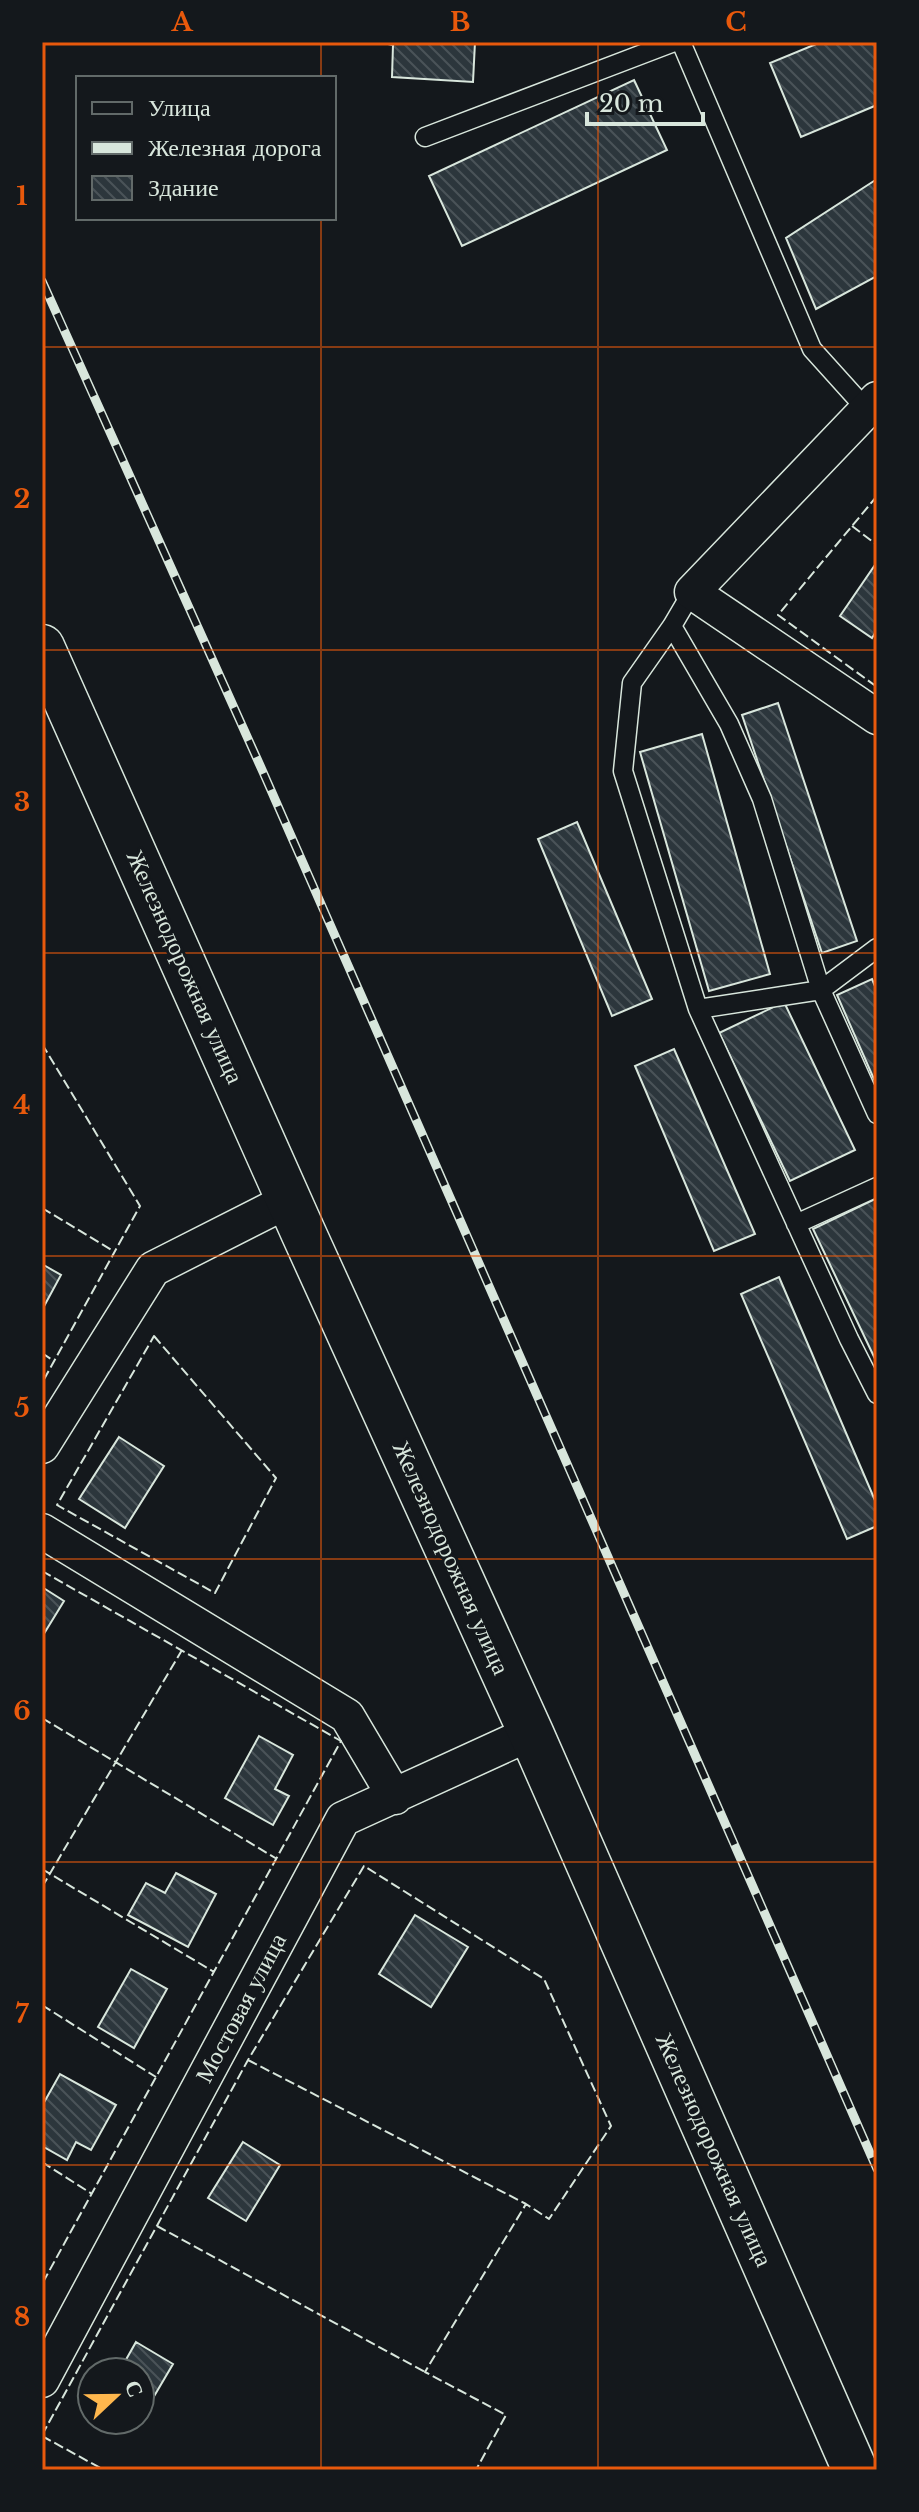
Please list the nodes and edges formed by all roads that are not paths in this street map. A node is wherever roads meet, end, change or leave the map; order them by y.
1 (674, 42) edge
2 (681, 42) edge
3 (425, 137) dead end
4 (872, 404) edge
5 (692, 592) junction
6 (672, 626) junction
7 (46, 670) edge
8 (877, 717) edge
9 (877, 948) edge
10 (821, 990) junction
11 (698, 1009) junction
12 (877, 1114) edge
13 (877, 1187) edge
14 (289, 1200) junction
15 (796, 1224) junction
16 (877, 1394) edge
17 (42, 1446) edge
18 (42, 1531) edge
19 (531, 1733) junction
20 (395, 1797) junction
21 (42, 2380) edge
22 (855, 2470) edge

1 - 3 lane
2 - 4 lane
4 - 5 street
5 - 6 lane
5 - 8 street
6 - 10 lane
6 - 11 lane
7 - 14 street, Железнодорожная улица
9 - 10 lane
10 - 11 lane
10 - 12 lane
11 - 15 lane
13 - 15 lane
14 - 17 street
14 - 19 street, Железнодорожная улица
15 - 16 lane
18 - 20 street
19 - 20 street, Мостовая улица
19 - 22 street, Железнодорожная улица
20 - 21 street, Мостовая улица

